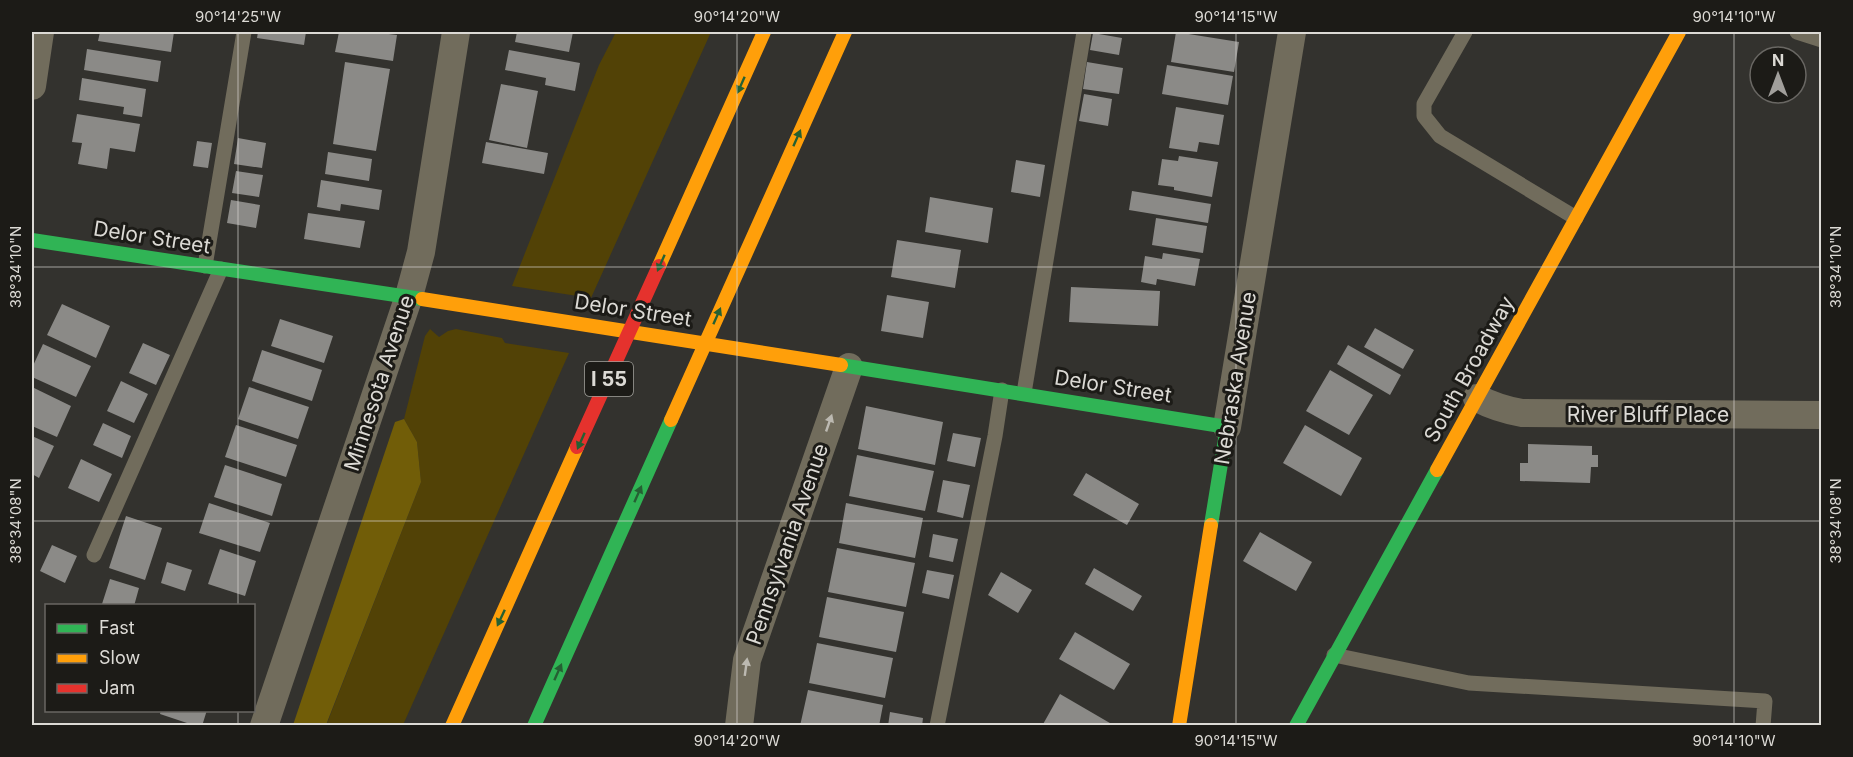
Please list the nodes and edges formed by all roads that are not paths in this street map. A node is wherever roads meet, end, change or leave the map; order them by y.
1 (40, 32) edge
2 (244, 32) edge
3 (456, 32) edge
4 (764, 32) edge
5 (845, 32) edge
6 (1084, 32) edge
7 (1292, 32) edge
8 (1465, 32) edge
9 (1679, 32) edge
10 (1798, 32) edge
11 (1821, 40) edge
12 (32, 86) edge
13 (1576, 218) junction
14 (32, 240) edge
15 (205, 267) junction
16 (221, 269) junction
17 (409, 296) junction
18 (849, 367) junction
19 (1002, 390) junction
20 (1024, 393) junction
21 (1477, 398) junction
22 (1821, 415) edge
23 (1227, 427) junction
24 (94, 555) dead end
25 (1334, 655) junction
26 (264, 726) edge
27 (452, 726) edge
28 (534, 726) edge
29 (739, 726) edge
30 (936, 726) edge
31 (1179, 726) edge
32 (1296, 726) edge
33 (1763, 726) edge

1 - 12 street
2 - 15 lane
3 - 17 street, Minnesota Avenue
4 -> 27 main road, I 55
28 -> 5 main road
6 - 20 lane
7 - 23 street, Nebraska Avenue
8 - 13 lane
9 - 13 main road, South Broadway
10 - 11 lane
13 - 21 main road, South Broadway
14 - 15 main road, Delor Street
15 - 16 main road, Delor Street
16 - 17 main road, Delor Street
16 - 24 lane
17 - 18 main road, Delor Street
17 - 26 street, Minnesota Avenue
18 - 19 main road, Delor Street
29 -> 18 street, Pennsylvania Avenue
19 - 20 main road, Delor Street
19 - 30 lane
20 - 23 main road, Delor Street
21 - 22 street, River Bluff Place
21 - 25 main road, South Broadway
23 - 31 main road, Nebraska Avenue
25 - 32 main road, South Broadway
25 - 33 lane

